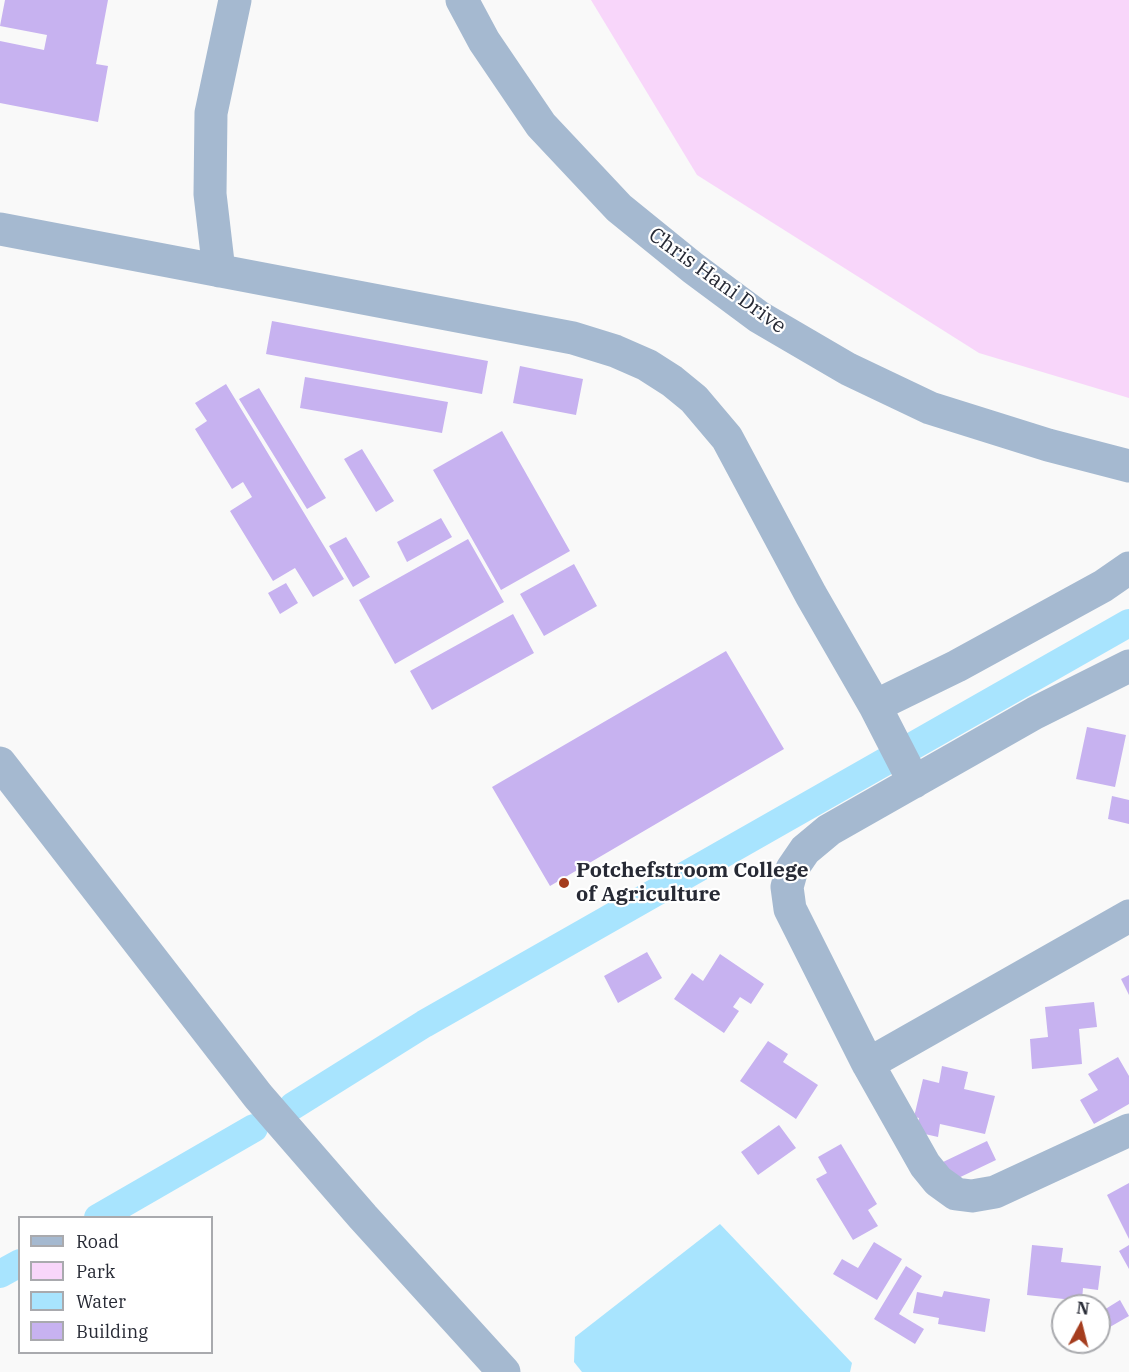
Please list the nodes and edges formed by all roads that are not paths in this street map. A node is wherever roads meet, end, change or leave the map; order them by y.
1 (234, 0) edge
2 (462, 0) edge
3 (0, 230) edge
4 (219, 271) junction
5 (1129, 466) edge
6 (1129, 568) edge
7 (1129, 666) edge
8 (875, 706) junction
9 (0, 763) edge
10 (904, 763) junction
11 (1129, 916) edge
12 (868, 1064) junction
13 (1129, 1130) edge
14 (504, 1372) edge

1 - 4 street
2 - 5 street, Chris Hani Drive
3 - 4 street
4 - 8 street
6 - 8 street
7 - 10 street
8 - 10 street
9 - 14 street
10 - 12 street
11 - 12 street
12 - 13 street

